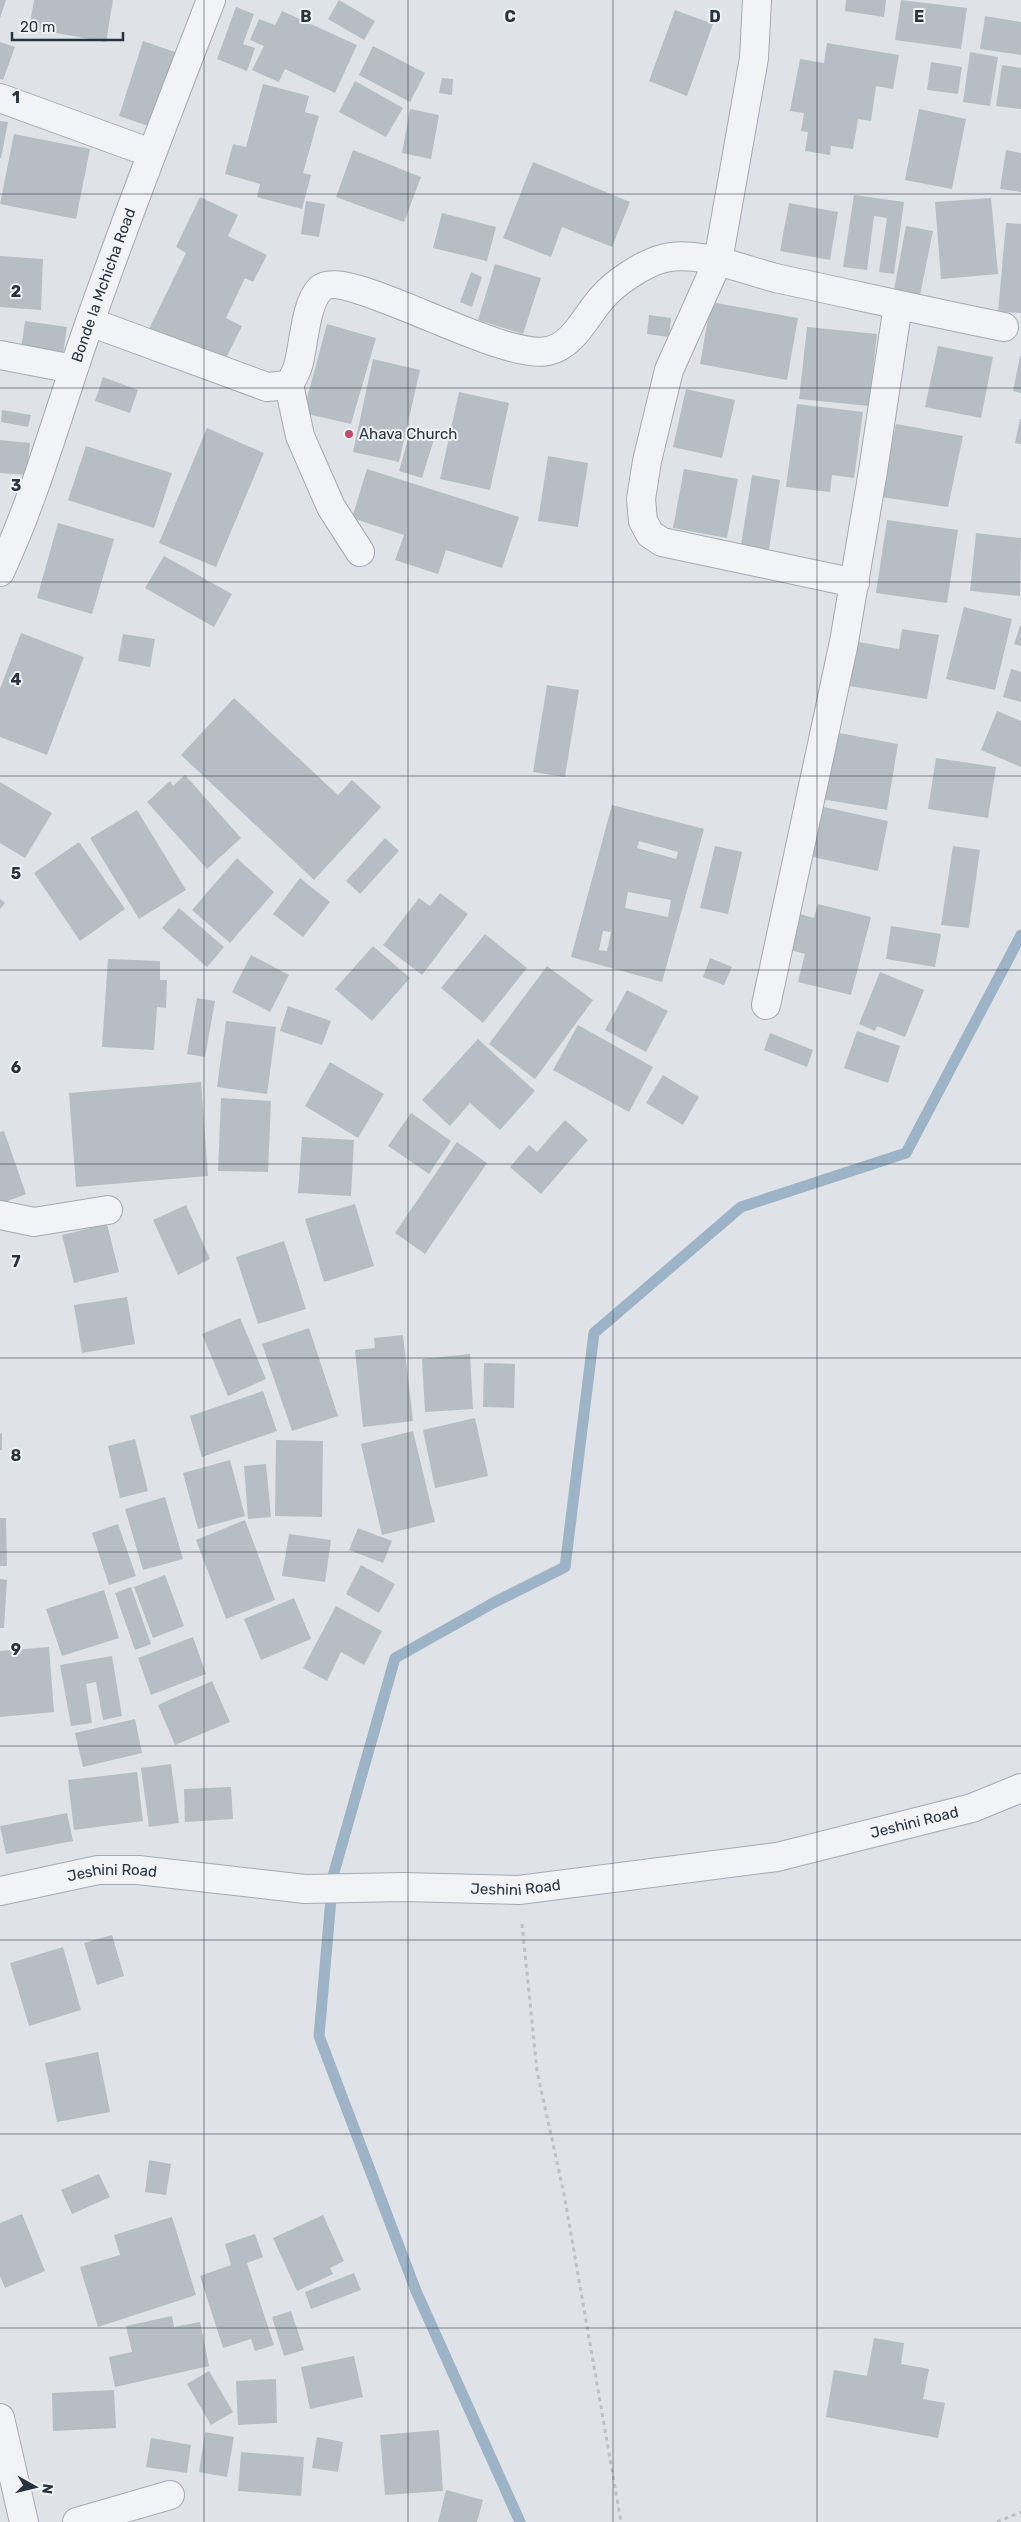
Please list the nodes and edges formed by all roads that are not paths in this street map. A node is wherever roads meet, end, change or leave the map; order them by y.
1 (211, 0) edge
2 (756, 0) edge
3 (0, 98) edge
4 (151, 154) junction
5 (718, 261) junction
6 (898, 305) junction
7 (90, 322) junction
8 (1004, 327) dead end
9 (0, 355) edge
10 (73, 369) junction
11 (289, 385) junction
12 (360, 552) dead end
13 (0, 572) edge
14 (855, 583) junction
15 (766, 1005) dead end
16 (108, 1210) dead end
17 (0, 1215) edge
18 (1021, 1788) edge
19 (0, 1891) edge
20 (0, 2418) edge
21 (170, 2495) dead end
22 (24, 2522) edge
23 (78, 2522) edge

1 - 4 street, Bonde la Mchicha Road
2 - 5 street
3 - 4 street
4 - 7 street, Bonde la Mchicha Road
5 - 6 street
5 - 11 street
5 - 14 street
6 - 8 street
6 - 14 street
7 - 10 street, Bonde la Mchicha Road
7 - 11 street
9 - 10 street
10 - 13 street, Bonde la Mchicha Road
11 - 12 street
14 - 15 street
16 - 17 street
18 - 19 street, Jeshini Road
20 - 22 street
21 - 23 street

